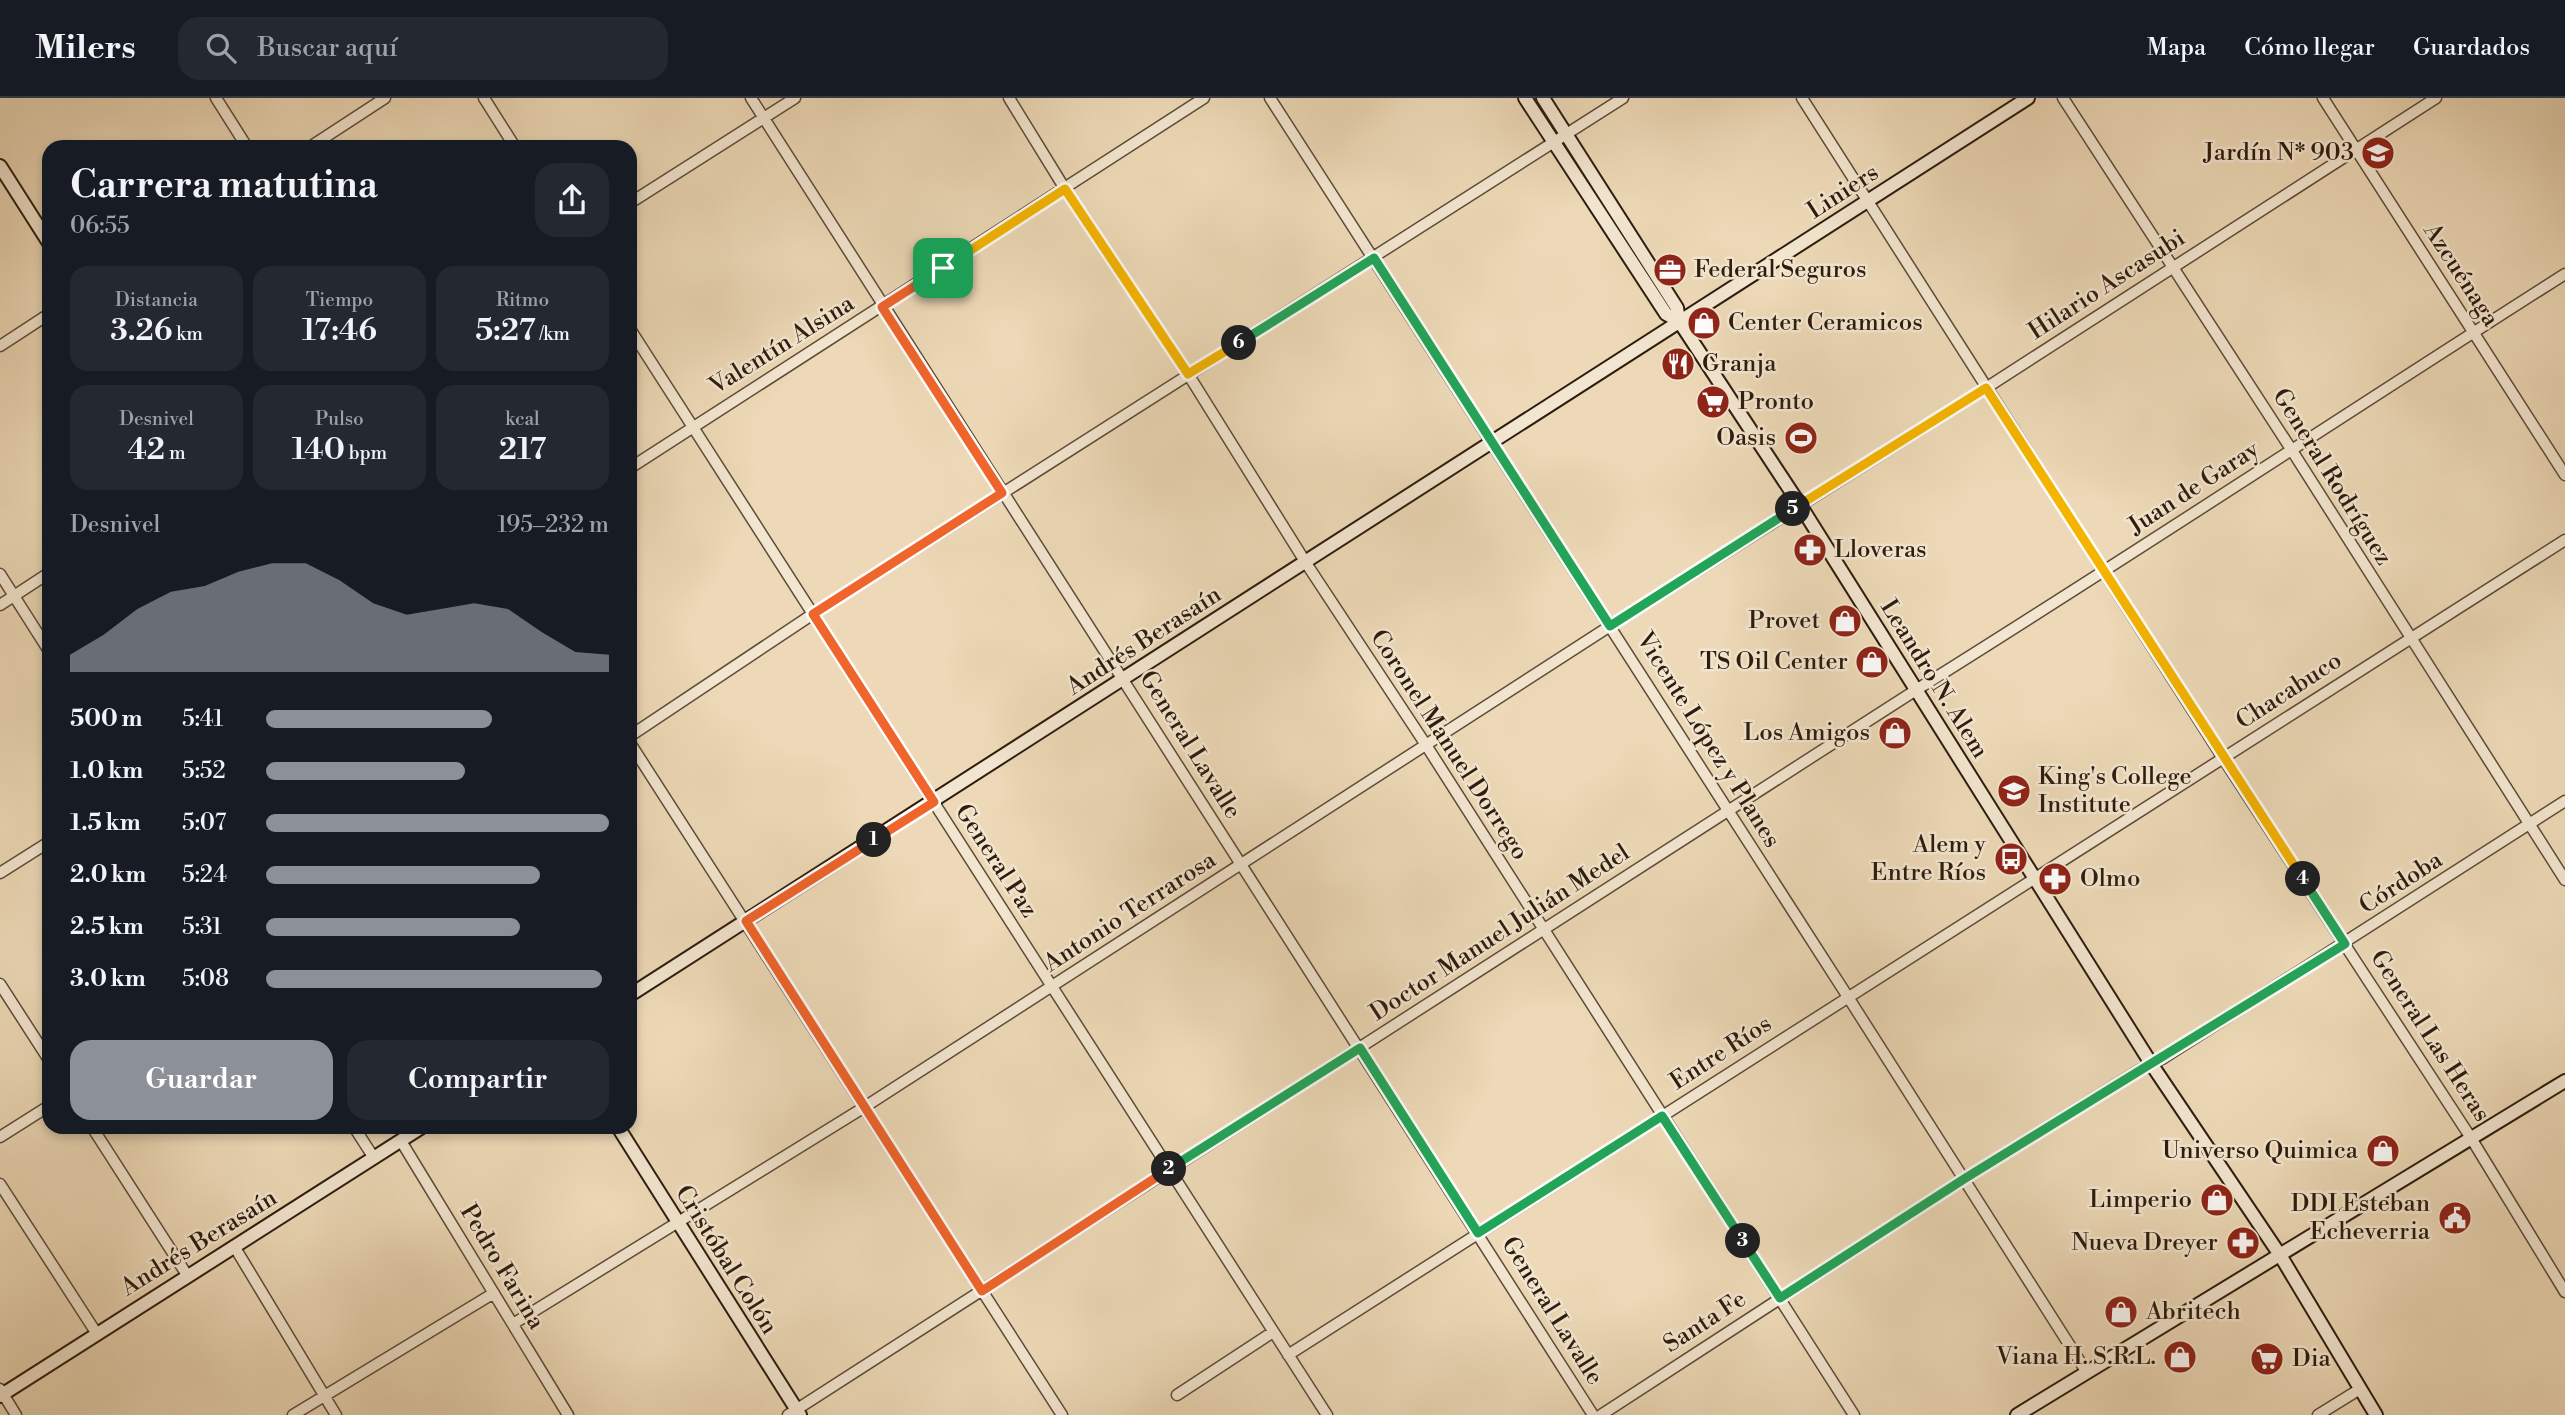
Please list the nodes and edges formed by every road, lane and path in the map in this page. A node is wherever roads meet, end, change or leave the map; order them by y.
1 (216, 98) edge
2 (385, 98) edge
3 (484, 98) edge
4 (751, 98) edge
5 (795, 98) edge
6 (1009, 98) edge
7 (1204, 98) edge
8 (1270, 98) edge
9 (1525, 98) edge
10 (1543, 98) edge
11 (1623, 98) edge
12 (1801, 98) edge
13 (2028, 98) edge
14 (2063, 98) edge
15 (2323, 98) edge
16 (2435, 98) edge
17 (764, 118) junction
18 (1567, 135) junction
19 (243, 140) edge
20 (321, 140) edge
21 (511, 140) edge
22 (1554, 142) junction
23 (2356, 149) junction
24 (0, 166) edge
25 (1065, 189) junction
26 (637, 200) edge
27 (1866, 201) junction
28 (42, 232) edge
29 (1374, 258) junction
30 (2172, 268) junction
31 (2565, 275) edge
32 (882, 307) junction
33 (42, 319) edge
34 (1679, 321) junction
35 (2473, 332) junction
36 (637, 340) edge
37 (0, 346) edge
38 (1188, 374) junction
39 (1986, 388) junction
40 (692, 427) junction
41 (1492, 442) junction
42 (2291, 449) junction
43 (637, 463) edge
44 (2565, 475) edge
45 (1002, 493) junction
46 (1800, 505) junction
47 (2565, 540) edge
48 (1306, 563) junction
49 (2104, 573) junction
50 (0, 574) edge
51 (42, 578) edge
52 (14, 596) junction
53 (0, 605) edge
54 (813, 614) junction
55 (1610, 626) junction
56 (2409, 638) junction
57 (42, 640) edge
58 (1124, 679) junction
59 (1916, 690) junction
60 (637, 731) edge
61 (1426, 745) junction
62 (637, 754) edge
63 (2223, 758) junction
64 (2565, 801) edge
65 (934, 802) junction
66 (1727, 811) junction
67 (2529, 824) junction
68 (42, 846) edge
69 (1242, 865) junction
70 (0, 873) edge
71 (2036, 877) junction
72 (2565, 880) edge
73 (746, 921) junction
74 (1544, 930) junction
75 (2345, 944) junction
76 (0, 984) edge
77 (1051, 987) junction
78 (637, 991) edge
79 (1848, 997) junction
80 (1360, 1048) junction
81 (42, 1049) edge
82 (2152, 1065) junction
83 (2565, 1081) edge
84 (863, 1108) junction
85 (42, 1110) edge
86 (1662, 1116) junction
87 (96, 1134) edge
88 (359, 1134) edge
89 (412, 1134) edge
90 (622, 1134) edge
91 (0, 1137) edge
92 (2471, 1138) junction
93 (401, 1141) junction
94 (374, 1158) junction
95 (1168, 1170) junction
96 (1964, 1179) junction
97 (0, 1184) edge
98 (678, 1224) junction
99 (1478, 1233) junction
100 (234, 1246) junction
101 (2280, 1255) junction
102 (187, 1275) junction
103 (982, 1291) junction
104 (2565, 1292) edge
105 (494, 1293) junction
106 (1780, 1298) junction
107 (513, 1324) junction
108 (1273, 1332) junction
109 (97, 1334) junction
110 (1288, 1355) junction
111 (2086, 1371) junction
112 (2360, 1390) junction
113 (1, 1393) edge
114 (1177, 1395) dead end
115 (324, 1396) junction
116 (795, 1413) edge
117 (16, 1415) edge
118 (293, 1415) edge
119 (336, 1415) edge
120 (568, 1415) edge
121 (1062, 1415) edge
122 (1327, 1415) edge
123 (1593, 1415) edge
124 (1601, 1415) edge
125 (1854, 1415) edge
126 (2017, 1415) edge
127 (2318, 1415) edge
128 (2376, 1415) edge

1 - 19 street
2 - 20 street
3 - 21 street
4 - 17 street, General Lavalle
5 - 17 street
6 - 25 street, Coronel Manuel Dorrego
7 - 25 street, Valentín Alsina
8 - 29 street, Vicente López y Planes
9 - 22 street, Leandro N. Alem
10 - 18 street, Leandro N. Alem
11 - 18 street
12 - 27 street, General Las Heras
13 - 27 street, Liniers
14 - 30 street, General Rodríguez
15 - 23 street, Azcuénaga
16 - 23 street, Hilario Ascasubi
17 - 26 street
17 - 32 street, General Lavalle
18 - 22 street
18 - 34 street, Leandro N. Alem
22 - 29 street
22 - 34 street, Leandro N. Alem
23 - 30 street, Hilario Ascasubi
23 - 35 street, Azcuénaga
24 - 28 street
25 - 32 street, Valentín Alsina
25 - 38 street, Coronel Manuel Dorrego
27 - 34 street, Liniers
27 - 39 street, General Las Heras
29 - 38 street
29 - 41 street, Vicente López y Planes
30 - 39 street, Hilario Ascasubi
30 - 42 street, General Rodríguez
31 - 35 street, Juan de Garay
32 - 40 street, Valentín Alsina
32 - 45 street, General Lavalle
33 - 37 street
34 - 41 street, Andrés Berasaín
34 - 46 street, Leandro N. Alem
35 - 42 street, Juan de Garay
35 - 44 street, Azcuénaga
36 - 40 street, General Paz
38 - 45 street
38 - 48 street, Coronel Manuel Dorrego
39 - 46 street, Hilario Ascasubi
39 - 49 street, General Las Heras
40 - 43 street, Valentín Alsina
40 - 54 street, General Paz
41 - 48 street, Andrés Berasaín
41 - 55 street, Vicente López y Planes
42 - 49 street, Juan de Garay
42 - 56 street, General Rodríguez
45 - 54 street
45 - 58 street, General Lavalle
46 - 55 street, Antonio Terrarosa
46 - 59 street, Leandro N. Alem
47 - 56 street, Chacabuco
48 - 58 street, Andrés Berasaín
48 - 61 street, Coronel Manuel Dorrego
49 - 59 street, Juan de Garay
49 - 63 street, General Las Heras
50 - 52 street
51 - 52 street
52 - 53 street
52 - 57 street
54 - 60 street
54 - 65 street, General Paz
55 - 61 street, Antonio Terrarosa
55 - 66 street, Vicente López y Planes
56 - 63 street, Chacabuco
56 - 67 street, General Rodríguez
58 - 65 street, Andrés Berasaín
58 - 69 street, General Lavalle
59 - 66 street, Doctor Manuel Julián Medel
59 - 71 street, Leandro N. Alem
61 - 69 street, Antonio Terrarosa
61 - 74 street, Coronel Manuel Dorrego
62 - 73 street
63 - 71 street, Chacabuco
63 - 75 street, General Las Heras
64 - 67 street, Córdoba
65 - 73 street, Andrés Berasaín
65 - 77 street, General Paz
66 - 74 street, Doctor Manuel Julián Medel
66 - 79 street, Vicente López y Planes
67 - 72 street, General Rodríguez
67 - 75 street, Córdoba
68 - 70 street
69 - 77 street, Antonio Terrarosa
69 - 80 street, General Lavalle
71 - 79 street, Entre Ríos
71 - 82 street, Leandro N. Alem
73 - 78 street, Andrés Berasaín
73 - 84 street
74 - 80 street, Doctor Manuel Julián Medel
74 - 86 street, Coronel Manuel Dorrego
75 - 82 street, Córdoba
75 - 92 street, General Las Heras
76 - 81 street
77 - 84 street, Antonio Terrarosa
77 - 95 street, General Paz
79 - 86 street, Entre Ríos
79 - 96 street, Vicente López y Planes
80 - 95 street, Doctor Manuel Julián Medel
80 - 99 street, General Lavalle
82 - 96 street, Santa Fe
82 - 101 street, Leandro N. Alem
83 - 92 street
84 - 98 street, Antonio Terrarosa
84 - 103 street
85 - 91 street
86 - 99 street, Entre Ríos
86 - 106 street, Coronel Manuel Dorrego
87 - 102 street
88 - 94 street
89 - 93 street, Andrés Berasaín
90 - 98 street, Cristóbal Colón
92 - 101 street
92 - 104 street, General Las Heras
93 - 94 street, Andrés Berasaín
93 - 105 street, Pedro Farina
94 - 100 street, Andrés Berasaín
95 - 103 street, Doctor Manuel Julián Medel
95 - 108 street, General Paz
96 - 106 street, Santa Fe
96 - 111 street, Vicente López y Planes
97 - 109 street
98 - 107 street, Antonio Terrarosa
98 - 116 street, Cristóbal Colón
99 - 110 street, Entre Ríos
99 - 123 street, General Lavalle
100 - 102 street, Andrés Berasaín
100 - 115 street
101 - 111 street
101 - 112 street, Leandro N. Alem
102 - 109 street, Andrés Berasaín
103 - 116 street, Doctor Manuel Julián Medel
103 - 121 street
105 - 107 street, Pedro Farina
105 - 115 street
106 - 124 street, Santa Fe
106 - 125 street, Coronel Manuel Dorrego
107 - 120 street, Pedro Farina
108 - 110 street, General Paz
108 - 114 street
109 - 113 street, Andrés Berasaín
110 - 122 street, General Paz
111 - 126 street
112 - 127 street
112 - 128 street, Leandro N. Alem
113 - 117 street
115 - 118 street
115 - 119 street

